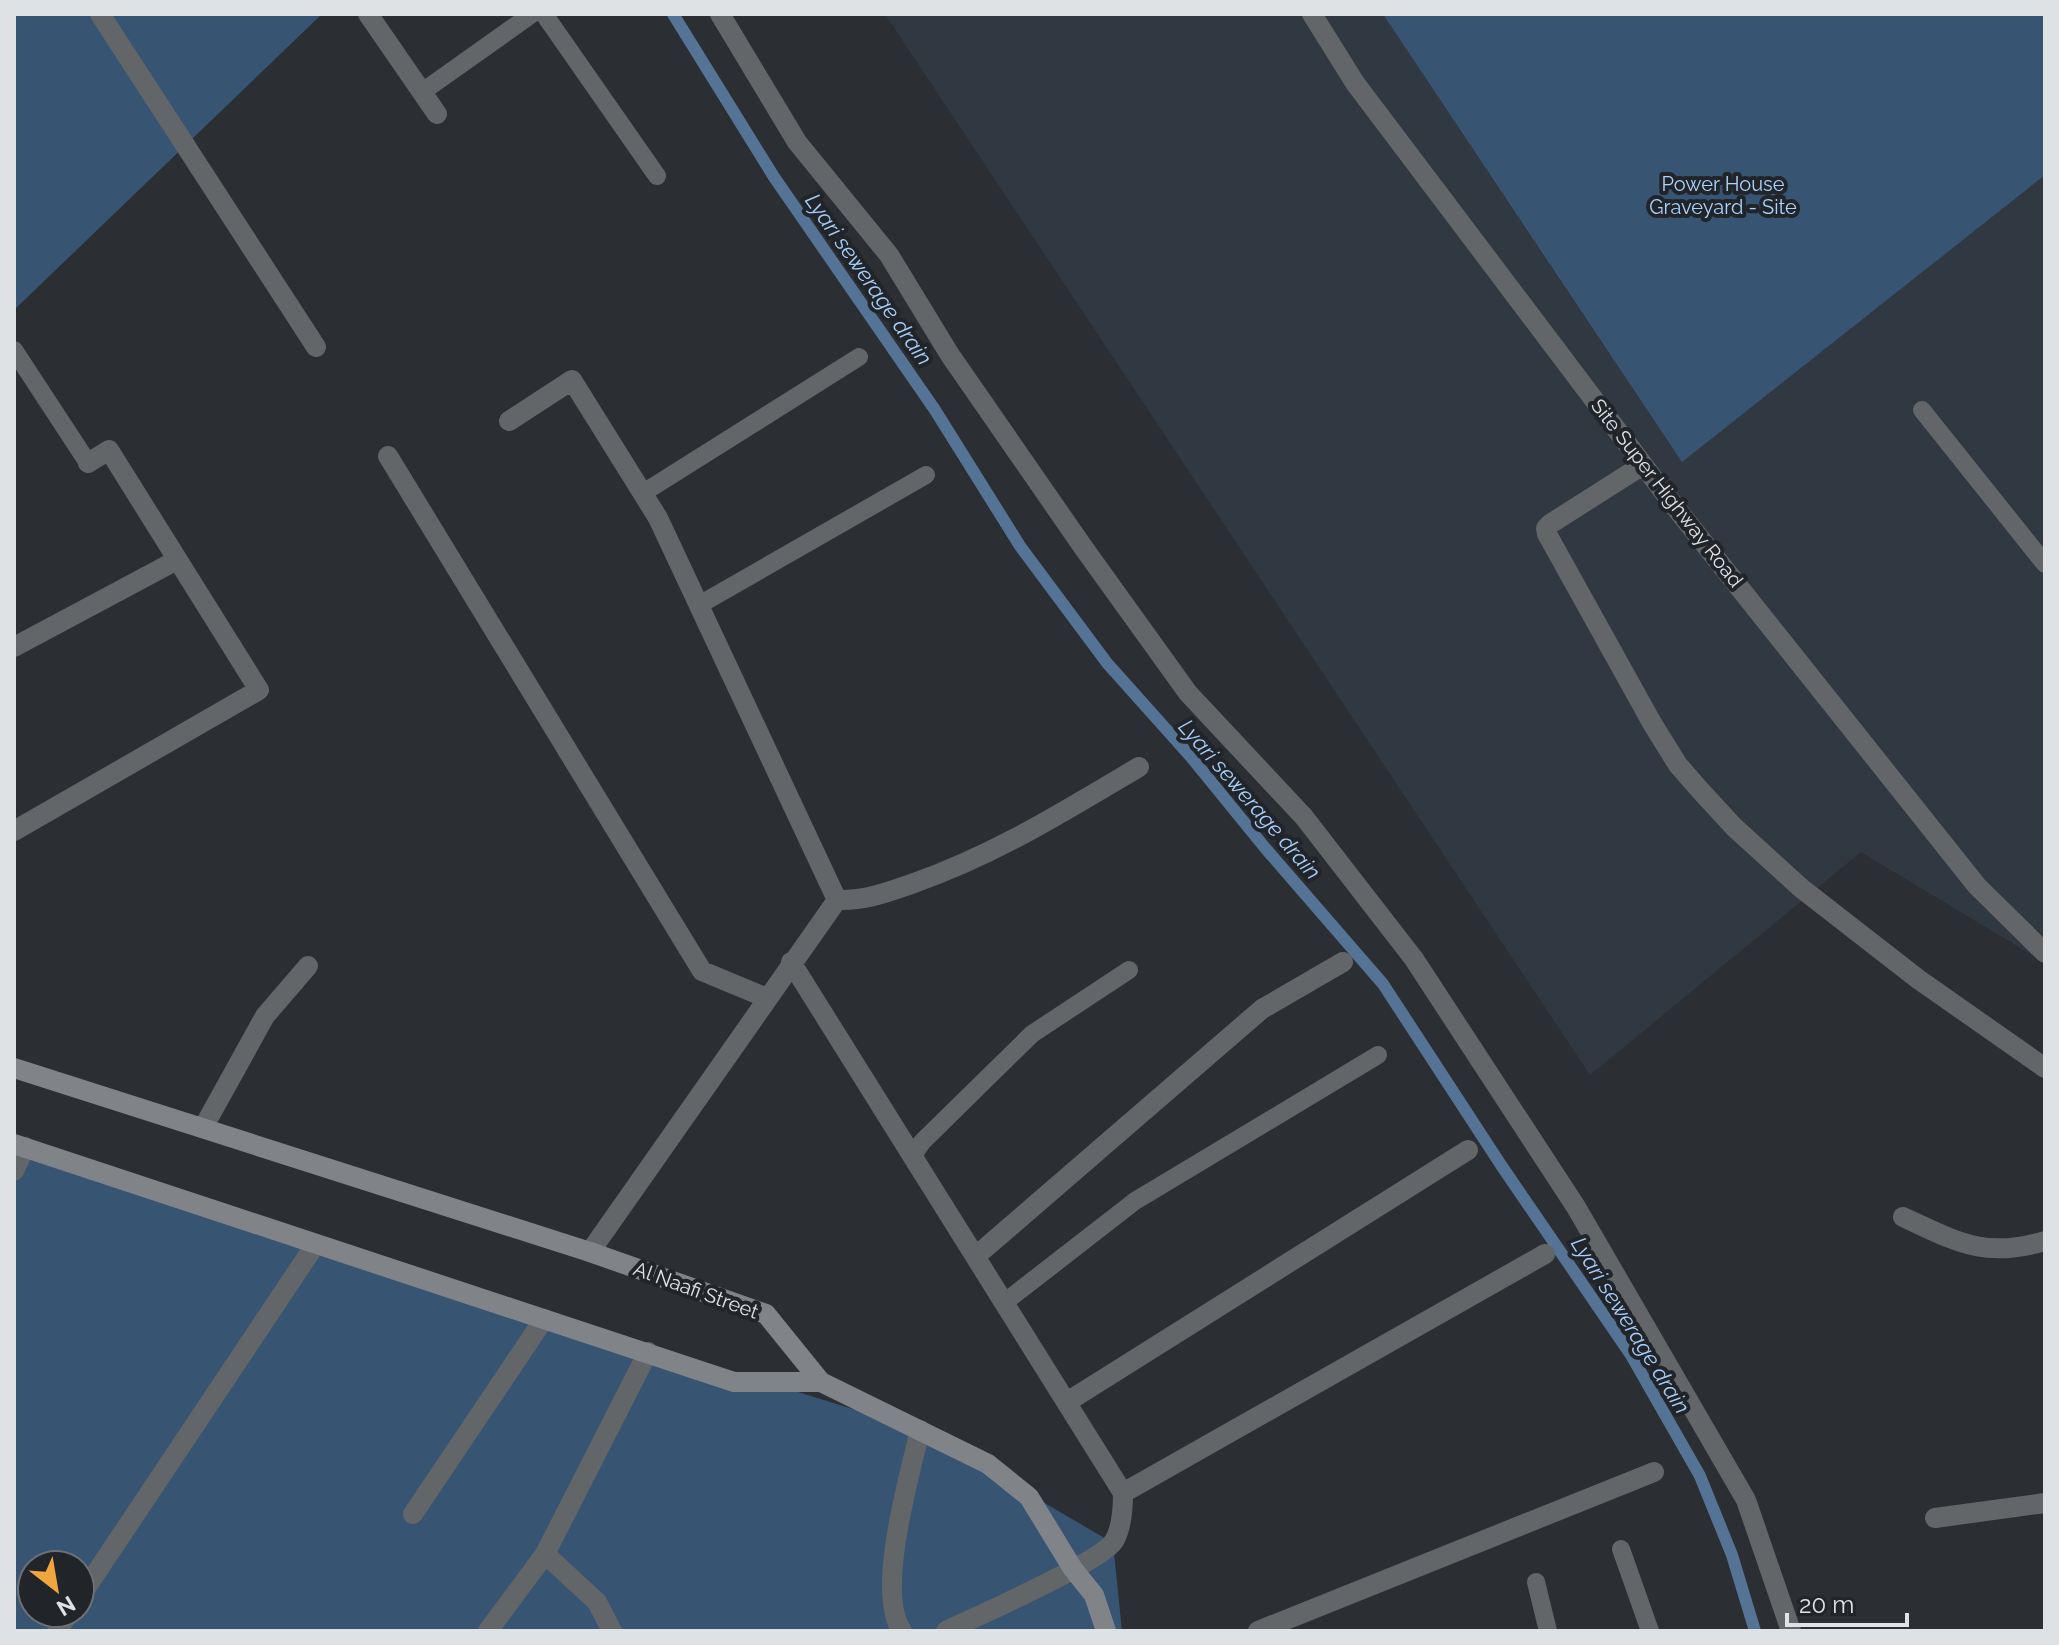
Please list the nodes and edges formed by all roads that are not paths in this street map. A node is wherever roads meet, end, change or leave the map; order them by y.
1 (100, 14) edge
2 (368, 14) edge
3 (532, 14) edge
4 (544, 14) edge
5 (720, 14) edge
6 (1312, 14) edge
7 (506, 21) edge
8 (422, 92) junction
9 (437, 114) dead end
10 (657, 176) dead end
11 (316, 347) dead end
12 (14, 350) edge
13 (859, 357) dead end
14 (1922, 410) dead end
15 (509, 421) dead end
16 (388, 456) dead end
17 (88, 463) joint
18 (1643, 465) junction
19 (926, 475) dead end
20 (643, 493) junction
21 (177, 560) junction
22 (2045, 564) edge
23 (699, 605) junction
24 (14, 647) edge
25 (1139, 767) dead end
26 (14, 831) edge
27 (837, 900) junction
28 (2045, 953) edge
29 (791, 962) junction
30 (1343, 962) dead end
31 (308, 966) dead end
32 (1129, 970) dead end
33 (767, 998) junction
34 (1378, 1055) dead end
35 (14, 1068) edge
36 (2045, 1068) edge
37 (203, 1128) junction
38 (20, 1146) edge
39 (1468, 1150) dead end
40 (914, 1154) junction
41 (14, 1171) edge
42 (1903, 1217) dead end
43 (2045, 1241) edge
44 (315, 1245) junction
45 (590, 1252) junction
46 (1545, 1254) dead end
47 (976, 1256) junction
48 (1005, 1302) junction
49 (544, 1319) junction
50 (648, 1352) junction
51 (821, 1382) junction
52 (1067, 1402) junction
53 (920, 1430) junction
54 (1654, 1472) dead end
55 (1123, 1493) junction
56 (2045, 1503) edge
57 (413, 1514) dead end
58 (1935, 1518) dead end
59 (1621, 1549) dead end
60 (545, 1554) junction
61 (1073, 1569) junction
62 (96, 1573) edge
63 (1536, 1582) dead end
64 (488, 1631) edge
65 (612, 1631) edge
66 (902, 1631) edge
67 (946, 1631) edge
68 (1106, 1631) edge
69 (1258, 1631) edge
70 (1548, 1631) edge
71 (1650, 1631) edge
72 (1791, 1631) edge

1 - 11 street
2 - 8 street
3 - 7 lane
4 - 10 lane
5 - 72 street
6 - 18 street, Site Super Highway Road
7 - 8 lane
8 - 9 street
12 - 17 lane
13 - 20 lane
14 - 22 lane
15 - 20 street
16 - 33 street
17 - 21 street
18 - 28 street, Site Super Highway Road
18 - 36 street
19 - 23 lane
20 - 23 street
21 - 24 street
21 - 26 street
23 - 27 street
25 - 27 street
27 - 29 street
29 - 33 street
29 - 40 street
30 - 47 street
31 - 37 street
32 - 40 lane
33 - 45 street
34 - 48 lane
35 - 37 street, Al Naafi Street
37 - 45 street, Al Naafi Street
38 - 41 street
38 - 44 street
39 - 52 street
40 - 47 street
42 - 43 street
44 - 49 street
44 - 62 street
45 - 51 street, Al Naafi Street
46 - 55 street
47 - 48 street
48 - 52 street
49 - 50 street
49 - 57 street
50 - 51 street
50 - 60 street
51 - 53 street
52 - 55 street
53 - 61 street
53 - 66 street
54 - 69 street
55 - 61 street
56 - 58 street
59 - 71 lane
60 - 64 street
60 - 65 street
61 - 67 street
61 - 68 street
63 - 70 lane

